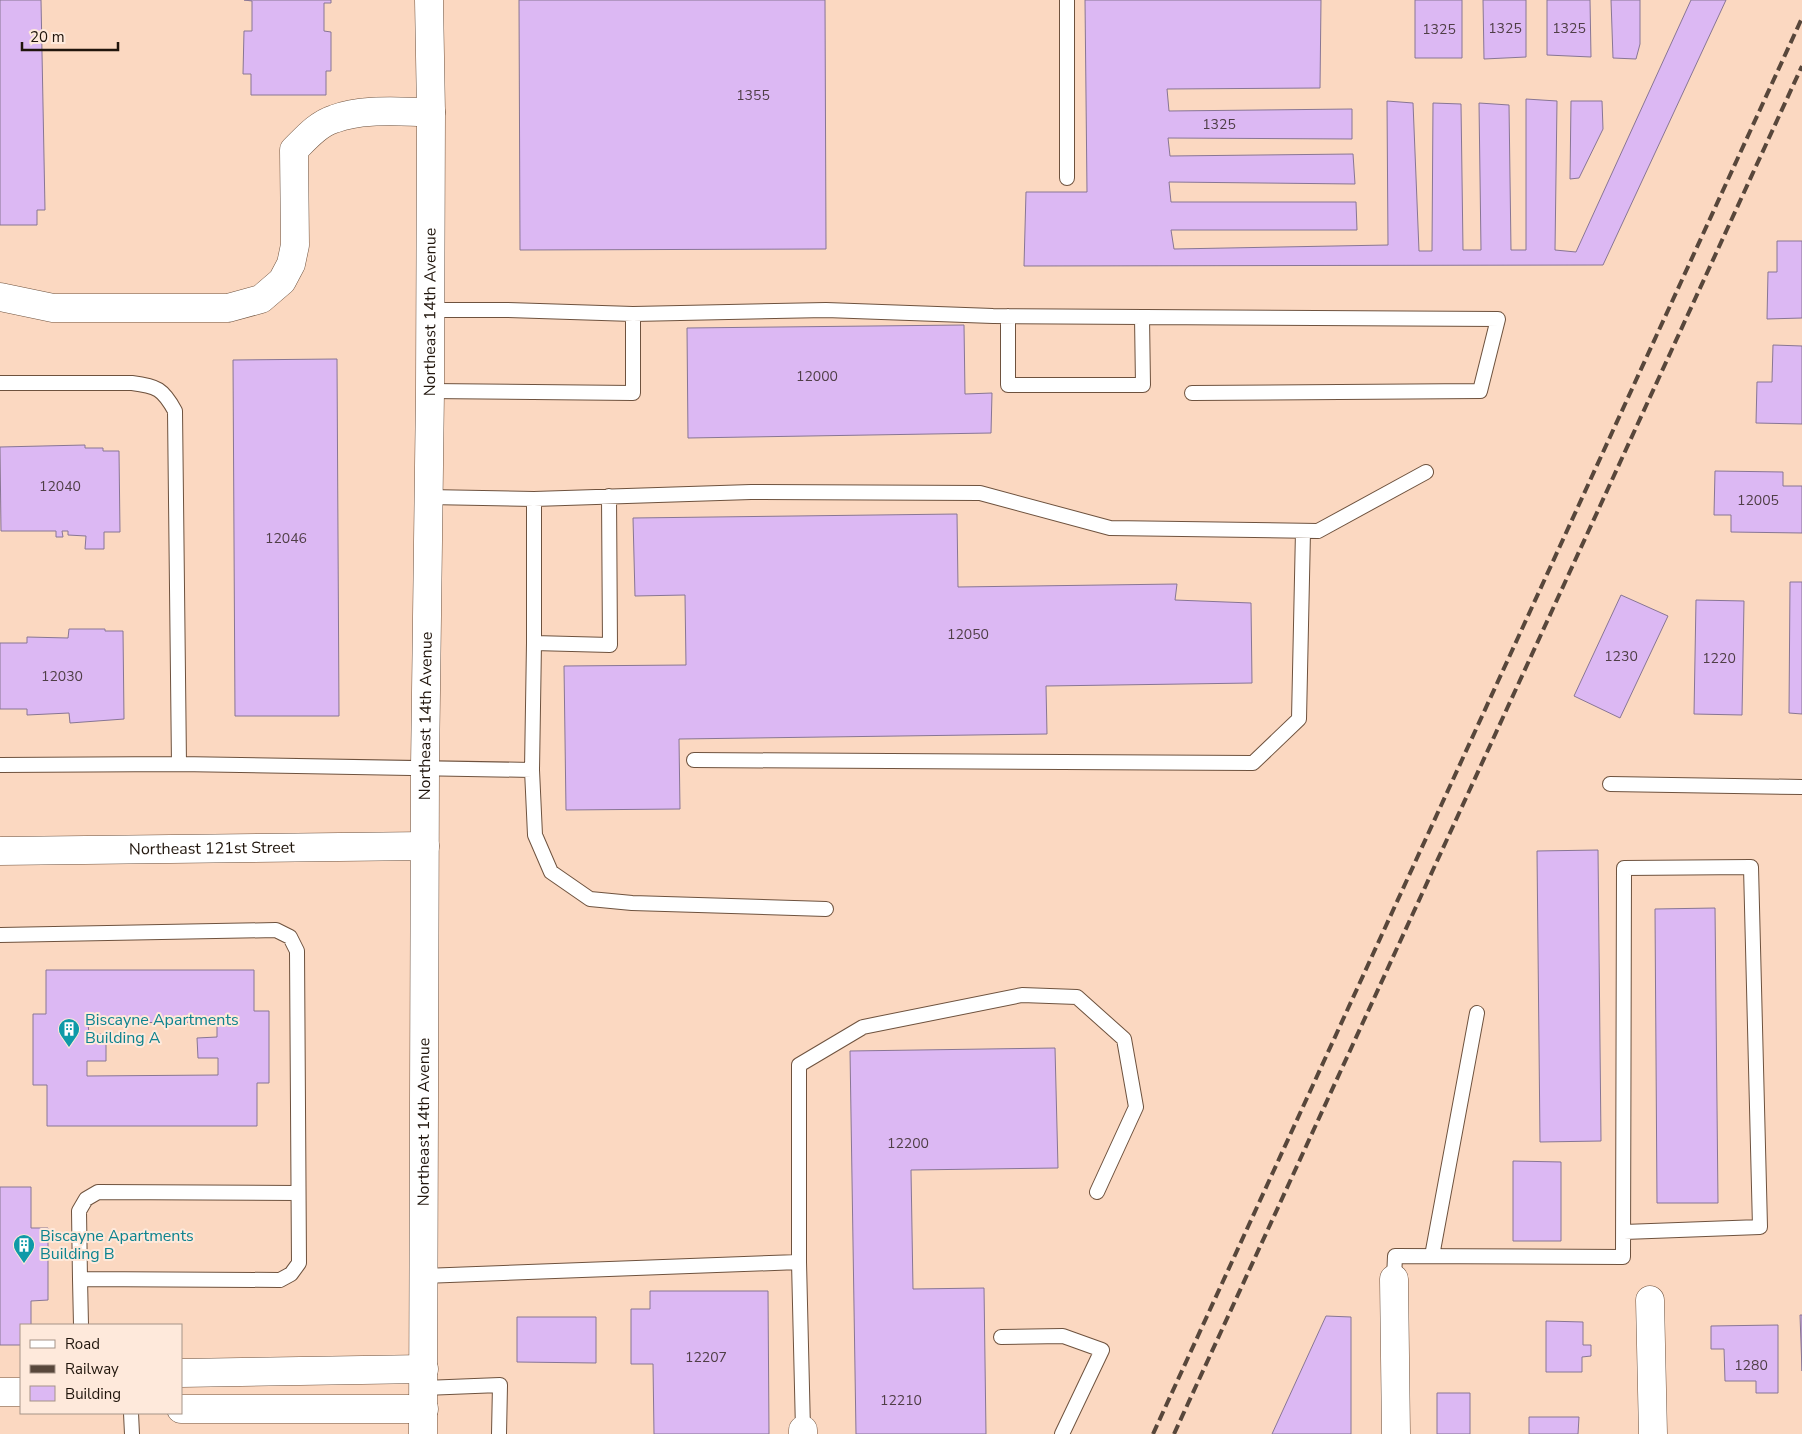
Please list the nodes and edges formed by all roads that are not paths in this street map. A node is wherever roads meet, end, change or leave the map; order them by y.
1 (429, 0) edge
2 (1067, 0) edge
3 (431, 112) junction
4 (1067, 178) dead end
5 (0, 297) edge
6 (430, 310) junction
7 (633, 314) junction
8 (1008, 316) junction
9 (1142, 317) junction
10 (0, 383) edge
11 (430, 391) junction
12 (1192, 393) dead end
13 (1426, 472) dead end
14 (609, 496) junction
15 (428, 497) junction
16 (534, 499) junction
17 (1303, 531) junction
18 (534, 643) junction
19 (694, 760) dead end
20 (179, 764) junction
21 (0, 765) edge
22 (425, 767) junction
23 (532, 770) junction
24 (1610, 784) dead end
25 (1802, 787) edge
26 (425, 846) junction
27 (0, 851) edge
28 (826, 909) dead end
29 (0, 935) edge
30 (1476, 1013) dead end
31 (1097, 1192) dead end
32 (298, 1193) junction
33 (1624, 1232) junction
34 (1432, 1256) junction
35 (799, 1262) junction
36 (423, 1276) junction
37 (80, 1279) junction
38 (1394, 1280) joint
39 (1650, 1300) dead end
40 (81, 1324) edge
41 (1001, 1337) dead end
42 (306, 1371) junction
43 (182, 1373) edge
44 (0, 1392) edge
45 (20, 1392) edge
46 (424, 1400) edge
47 (307, 1408) junction
48 (182, 1409) edge
49 (131, 1414) edge
50 (803, 1432) edge
51 (132, 1434) edge
52 (499, 1434) edge
53 (1062, 1434) edge
54 (1396, 1434) edge
55 (1652, 1434) edge

1 - 3 street, Northeast 14th Avenue
2 - 4 lane
3 - 5 street
3 - 6 street, Northeast 14th Avenue
6 - 7 lane
6 - 11 street, Northeast 14th Avenue
7 - 8 lane
7 - 11 lane
8 - 9 lane
8 - 9 lane
9 - 12 lane
10 - 20 lane
11 - 15 street, Northeast 14th Avenue
13 - 17 lane
14 - 16 lane
14 - 17 lane
14 - 18 lane
15 - 16 lane
15 - 22 street, Northeast 14th Avenue
16 - 18 lane
17 - 19 lane
18 - 23 lane
20 - 21 lane
20 - 22 lane
22 - 23 lane
22 - 26 street, Northeast 14th Avenue
23 - 28 lane
24 - 25 lane
26 - 27 street, Northeast 121st Street
26 - 36 street, Northeast 14th Avenue
29 - 32 lane
30 - 34 lane
31 - 35 lane
32 - 37 lane
32 - 37 lane
33 - 33 lane
33 - 34 lane
34 - 38 lane
35 - 36 lane
35 - 50 lane
36 - 46 street, Northeast 14th Avenue
37 - 40 lane
38 - 54 street
39 - 55 street
41 - 53 lane
42 - 43 street
42 - 46 street
42 - 47 street
44 - 45 street
46 - 47 street
46 - 52 lane
47 - 48 street
49 - 51 lane

